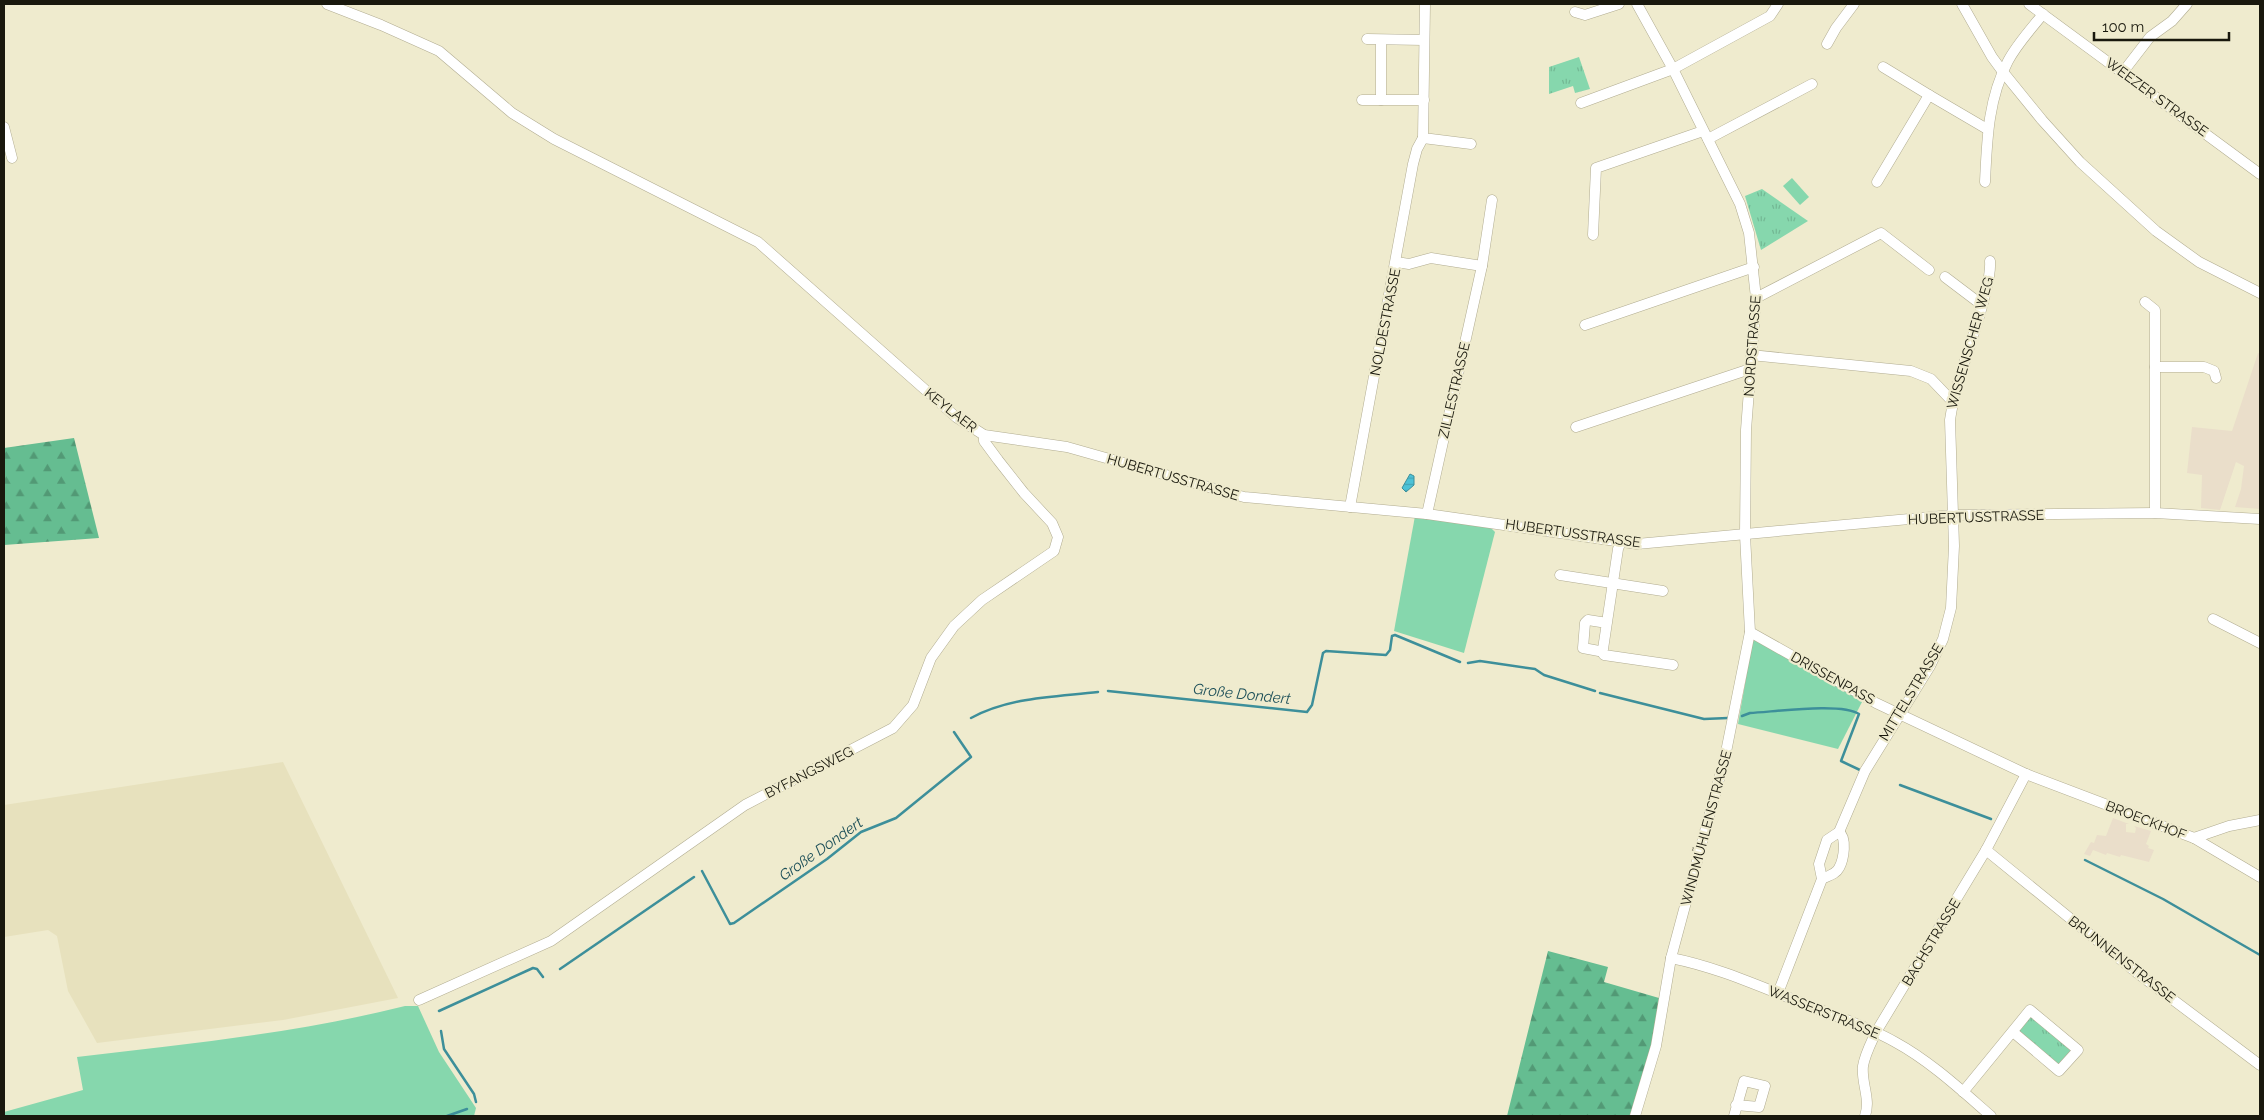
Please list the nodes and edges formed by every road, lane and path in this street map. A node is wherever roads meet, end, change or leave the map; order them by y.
1 (327, 4) edge
2 (1425, 4) edge
3 (1619, 4) edge
4 (1637, 4) edge
5 (1778, 4) edge
6 (1854, 4) edge
7 (1962, 4) edge
8 (2029, 4) edge
9 (2187, 4) edge
10 (1575, 12) dead end
11 (2043, 14) junction
12 (1366, 39) dead end
13 (1381, 40) junction
14 (1424, 40) junction
15 (1827, 44) dead end
16 (1883, 67) dead end
17 (1673, 69) junction
18 (2004, 72) junction
19 (2123, 72) junction
20 (1812, 84) dead end
21 (1929, 96) junction
22 (1362, 100) dead end
23 (1381, 100) junction
24 (1424, 100) junction
25 (1581, 103) dead end
26 (4, 128) edge
27 (1987, 129) junction
28 (1706, 135) junction
29 (1424, 138) junction
30 (1471, 144) dead end
31 (12, 158) dead end
32 (2260, 174) edge
33 (1877, 182) dead end
34 (1985, 182) dead end
35 (1492, 200) dead end
36 (1593, 234) dead end
37 (1990, 260) dead end
38 (1396, 262) junction
39 (1482, 266) junction
40 (1754, 267) junction
41 (1929, 270) dead end
42 (1946, 276) dead end
43 (2260, 293) edge
44 (1756, 298) junction
45 (2145, 302) dead end
46 (1982, 305) junction
47 (1585, 325) dead end
48 (1751, 355) junction
49 (2155, 367) junction
50 (1750, 369) junction
51 (2216, 378) dead end
52 (1952, 401) junction
53 (1576, 427) dead end
54 (984, 435) junction
55 (1006, 440) junction
56 (998, 460) junction
57 (1350, 507) junction
58 (2155, 513) junction
59 (1426, 514) junction
60 (1953, 515) junction
61 (2260, 519) edge
62 (1745, 535) junction
63 (1621, 541) junction
64 (1560, 575) dead end
65 (1613, 583) junction
66 (1663, 591) dead end
67 (2213, 619) dead end
68 (1607, 622) junction
69 (1750, 632) junction
70 (2260, 644) edge
71 (1601, 651) junction
72 (1673, 665) dead end
73 (1900, 713) junction
74 (2026, 774) junction
75 (2260, 820) edge
76 (1839, 832) junction
77 (2194, 838) junction
78 (1986, 850) junction
79 (2260, 877) edge
80 (1822, 879) junction
81 (1672, 958) junction
82 (1778, 993) junction
83 (419, 1000) dead end
84 (1876, 1032) junction
85 (2013, 1032) junction
86 (2260, 1065) edge
87 (1964, 1092) junction
88 (1736, 1105) dead end
89 (1635, 1116) edge
90 (1734, 1116) edge
91 (1865, 1116) edge
92 (1991, 1116) edge

1 - 54 street, KEYLAER
2 - 14 street, NOLDESTRASSE
3 - 10 street
4 - 17 street, NORDSTRASSE
5 - 17 street
6 - 15 street
7 - 18 street
8 - 11 street, WEEZER STRASSE
9 - 19 street
11 - 18 street
11 - 19 street, WEEZER STRASSE
12 - 13 street
13 - 14 street
13 - 23 street
14 - 24 street, NOLDESTRASSE
16 - 21 street
17 - 25 street
17 - 28 street, NORDSTRASSE
18 - 27 street
18 - 43 street
19 - 32 street, WEEZER STRASSE
20 - 28 street
21 - 27 street
21 - 33 street
22 - 23 street
23 - 24 street
24 - 29 street, NOLDESTRASSE
26 - 31 street
27 - 34 street
28 - 36 street
28 - 40 street, NORDSTRASSE
29 - 30 street
29 - 38 street, NOLDESTRASSE
35 - 39 street, ZILLESTRASSE
37 - 46 street, WISSENSCHER WEG
38 - 39 street
38 - 57 street, NOLDESTRASSE
39 - 59 street, ZILLESTRASSE
40 - 44 street, NORDSTRASSE
40 - 47 street
41 - 44 street
42 - 46 street
44 - 48 street, NORDSTRASSE
45 - 49 street
46 - 52 street, WISSENSCHER WEG
48 - 50 street, NORDSTRASSE
48 - 52 street
49 - 51 street
49 - 58 street
50 - 53 street
50 - 62 street, NORDSTRASSE
52 - 60 street, WISSENSCHER WEG
54 - 55 street, HUBERTUSSTRASSE
54 - 56 street, BYFANGSWEG
55 - 56 street
55 - 57 street, HUBERTUSSTRASSE
56 - 83 street, BYFANGSWEG
57 - 59 street, HUBERTUSSTRASSE
58 - 60 street, HUBERTUSSTRASSE
58 - 61 street, HUBERTUSSTRASSE
59 - 63 street, HUBERTUSSTRASSE
60 - 62 street, HUBERTUSSTRASSE
60 - 73 street, MITTELSTRASSE
62 - 63 street, HUBERTUSSTRASSE
62 - 69 street, WINDMÜHLENSTRASSE
63 - 65 street
64 - 65 street
65 - 66 street
65 - 68 street
67 - 70 street
68 - 71 street
68 - 71 street
69 - 73 street, DRISSENPASS
69 - 81 street, WINDMÜHLENSTRASSE
71 - 72 street
73 - 74 street, DRISSENPASS
73 - 76 street, MITTELSTRASSE
74 - 77 street, BROECKHOF
74 - 78 street, BACHSTRASSE
75 - 77 street
76 - 80 street, MITTELSTRASSE
76 - 80 street, MITTELSTRASSE
77 - 79 street, BROECKHOF
78 - 84 street, BACHSTRASSE
78 - 86 street, BRUNNENSTRASSE
80 - 82 street, MITTELSTRASSE
81 - 82 street, WASSERSTRASSE
81 - 89 street, WINDMÜHLENSTRASSE
82 - 84 street, WASSERSTRASSE
84 - 87 street, WASSERSTRASSE
84 - 91 street, BACHSTRASSE
85 - 85 street
85 - 87 street
87 - 92 street, WASSERSTRASSE
88 - 90 street

